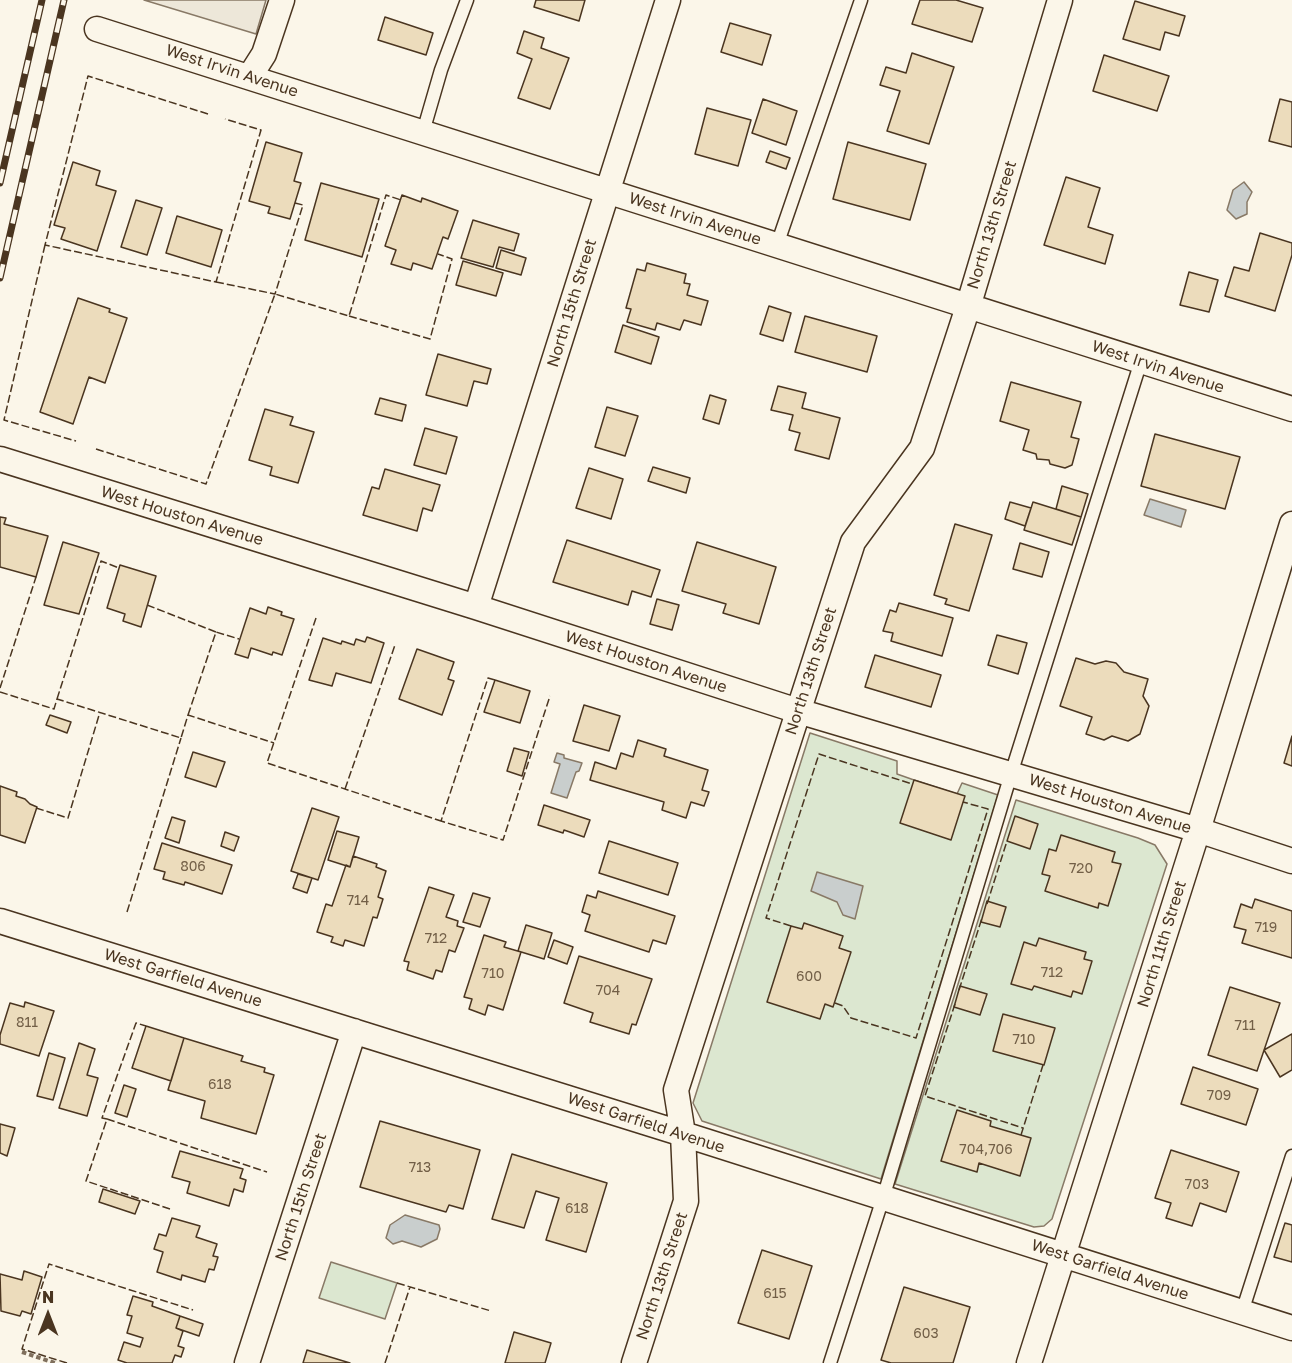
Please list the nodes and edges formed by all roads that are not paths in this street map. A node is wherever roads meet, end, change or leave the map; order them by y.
1 (282, 0) edge
2 (467, 0) edge
3 (668, 0) edge
4 (861, 0) edge
5 (1060, 0) edge
6 (97, 29) dead end
7 (249, 76) junction
8 (423, 132) junction
9 (608, 191) junction
10 (777, 245) junction
11 (968, 307) junction
12 (1141, 362) junction
13 (1292, 409) edge
14 (0, 459) edge
15 (1292, 524) edge
16 (476, 607) junction
17 (798, 711) junction
18 (1011, 774) junction
19 (1198, 830) junction
20 (1292, 861) edge
21 (0, 921) edge
22 (354, 1031) junction
23 (683, 1134) junction
24 (1292, 1156) edge
25 (883, 1198) junction
26 (1064, 1255) junction
27 (1242, 1312) junction
28 (1292, 1328) edge
29 (247, 1363) edge
30 (634, 1363) edge
31 (830, 1363) edge
32 (1029, 1363) edge

1 - 7 street
2 - 8 lane
3 - 9 street, North 15th Street
4 - 10 lane
5 - 11 street, North 13th Street
6 - 7 street, West Irvin Avenue
7 - 8 street, West Irvin Avenue
8 - 9 street, West Irvin Avenue
9 - 10 street, West Irvin Avenue
9 - 16 street, North 15th Street
10 - 11 street, West Irvin Avenue
11 - 12 street, West Irvin Avenue
11 - 17 street, North 13th Street
12 - 13 street, West Irvin Avenue
12 - 18 lane
14 - 16 street, West Houston Avenue
15 - 19 street, North 11th Street
16 - 17 street, West Houston Avenue
17 - 18 street, West Houston Avenue
17 - 23 street, North 13th Street
18 - 19 street, West Houston Avenue
18 - 25 lane
19 - 20 street, West Houston Avenue
19 - 26 street, North 11th Street
21 - 22 street, West Garfield Avenue
22 - 23 street, West Garfield Avenue
22 - 29 street, North 15th Street
23 - 25 street, West Garfield Avenue
23 - 30 street, North 13th Street
24 - 27 lane
25 - 26 street, West Garfield Avenue
25 - 31 lane
26 - 27 street, West Garfield Avenue
26 - 32 street, North 11th Street
27 - 28 street, West Garfield Avenue

